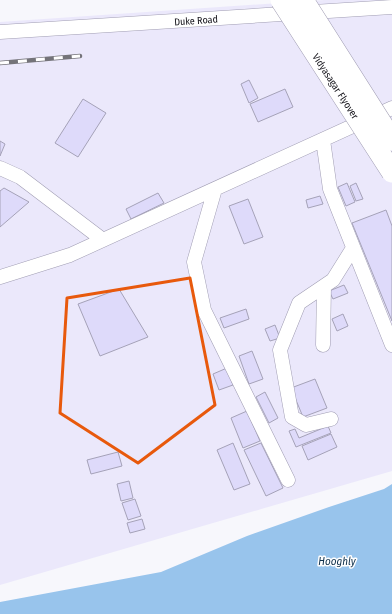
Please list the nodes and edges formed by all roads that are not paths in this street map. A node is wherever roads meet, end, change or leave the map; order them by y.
1 (281, 0) edge
2 (303, 0) edge
3 (392, 7) edge
4 (0, 32) edge
5 (392, 108) edge
6 (323, 140) junction
7 (392, 140) edge
8 (0, 168) edge
9 (392, 172) edge
10 (215, 189) junction
11 (103, 240) junction
12 (353, 248) junction
13 (0, 277) edge
14 (324, 286) junction
15 (323, 345) dead end
16 (392, 345) edge
17 (331, 419) dead end
18 (288, 480) dead end

1 - 9 highway, Vidyasagar Flyover, bridge
2 - 7 highway, Vidyasagar Flyover, bridge
3 - 4 street, Duke Road
5 - 6 street
6 - 10 street
6 - 12 street
8 - 11 street
10 - 11 street
10 - 18 street
11 - 13 street
12 - 14 street
12 - 16 street
14 - 15 street
14 - 17 street

